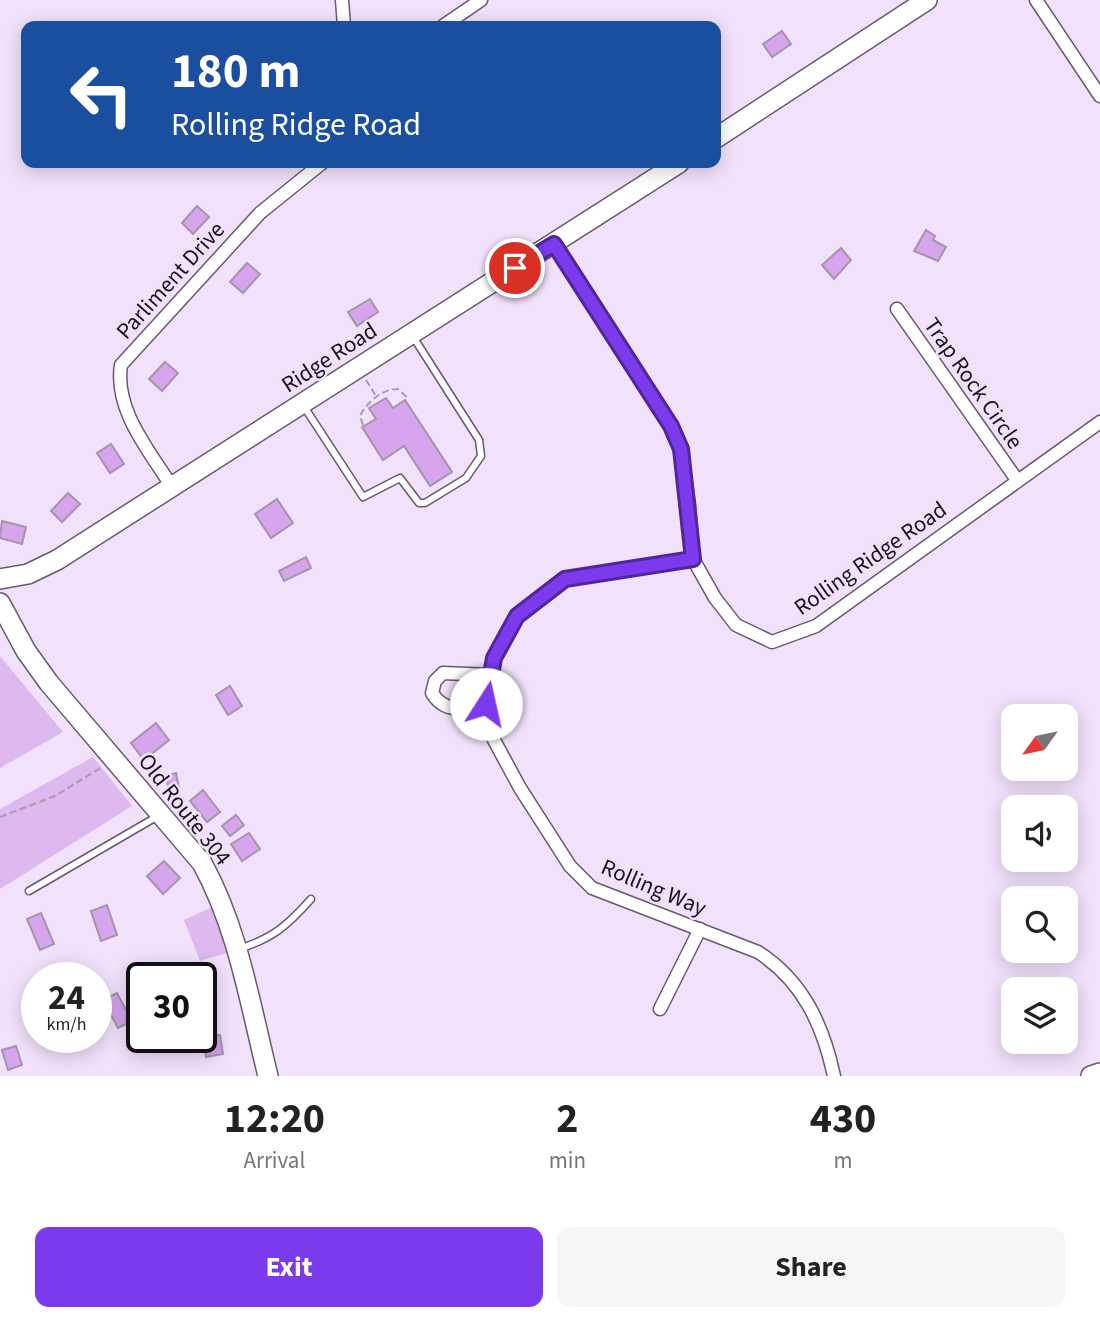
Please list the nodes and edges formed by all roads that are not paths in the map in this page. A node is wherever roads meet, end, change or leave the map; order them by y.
1 (342, 0) edge
2 (481, 0) edge
3 (927, 0) edge
4 (1036, 0) edge
5 (344, 21) edge
6 (450, 21) edge
7 (1100, 96) edge
8 (721, 135) edge
9 (316, 168) edge
10 (671, 168) edge
11 (554, 244) junction
12 (897, 309) dead end
13 (411, 334) junction
14 (302, 404) junction
15 (1100, 422) edge
16 (1017, 480) junction
17 (172, 486) junction
18 (693, 559) junction
19 (0, 579) edge
20 (0, 603) edge
21 (491, 675) junction
22 (486, 704) junction
23 (162, 814) junction
24 (29, 891) dead end
25 (311, 899) dead end
26 (700, 929) junction
27 (237, 950) junction
28 (660, 1009) dead end
29 (1100, 1073) edge
30 (268, 1076) edge
31 (834, 1076) edge
32 (1091, 1076) edge

1 - 5 street
2 - 6 street
3 - 8 street
4 - 7 street
9 - 17 street, Parliment Drive
10 - 11 street, Ridge Road
11 - 13 street, Ridge Road
11 - 18 street, Rolling Ridge Road
12 - 16 street, Trap Rock Circle
13 - 14 street, Ridge Road
13 - 14 lane
14 - 17 street, Ridge Road
15 - 16 street, Rolling Ridge Road
16 - 18 street, Rolling Ridge Road
17 - 19 street, Ridge Road
18 - 21 street, Rolling Way
20 - 23 street, Old Route 304
21 - 22 street, Rolling Way
21 - 22 street
22 - 26 street, Rolling Way
23 - 24 lane
23 - 27 street, Old Route 304
25 - 27 lane
26 - 28 street
26 - 31 street, Rolling Way
27 - 30 street, Old Route 304
29 - 32 street

